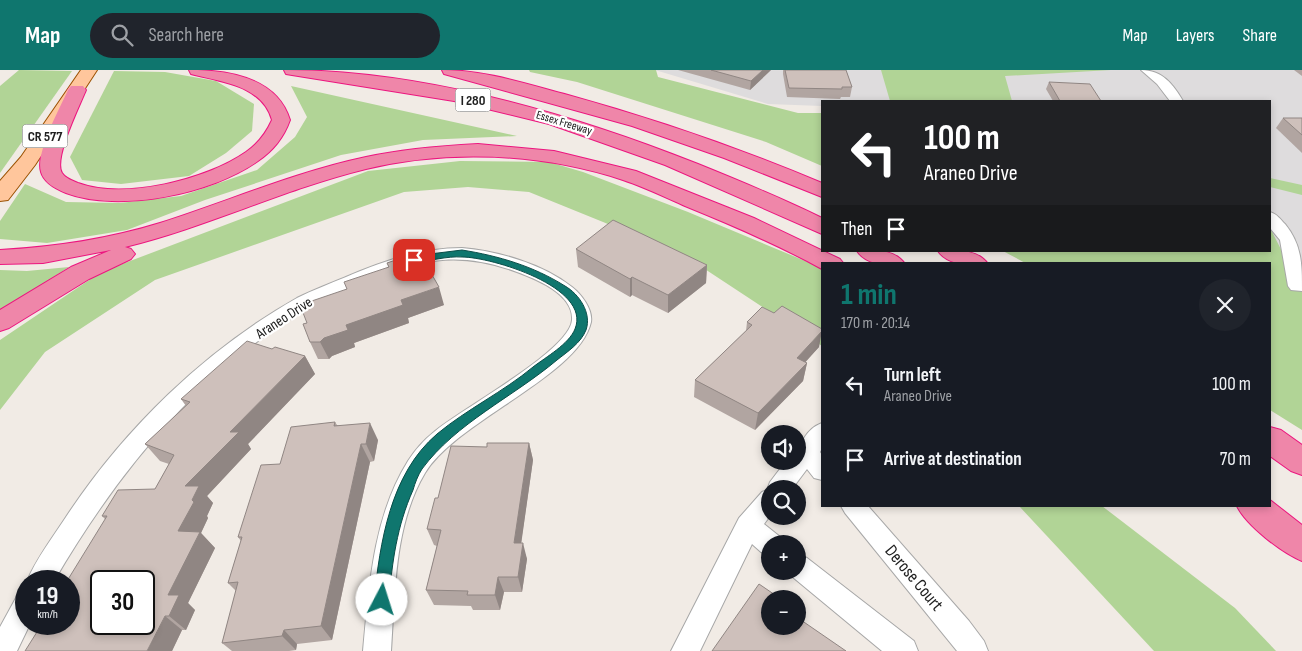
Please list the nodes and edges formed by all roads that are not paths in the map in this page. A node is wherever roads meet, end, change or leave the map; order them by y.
1 (196, 70) edge
2 (292, 70) edge
3 (450, 70) edge
4 (511, 70) edge
5 (1147, 70) edge
6 (84, 78) edge
7 (1176, 100) edge
8 (668, 131) junction
9 (821, 191) edge
10 (0, 195) edge
11 (263, 196) junction
12 (1271, 218) edge
13 (821, 226) edge
14 (871, 252) edge
15 (952, 252) edge
16 (0, 257) edge
17 (828, 262) edge
18 (889, 262) edge
19 (972, 262) edge
20 (1297, 286) dead end
21 (0, 322) edge
22 (821, 433) edge
23 (1271, 441) edge
24 (807, 453) junction
25 (1302, 462) edge
26 (821, 470) edge
27 (785, 480) edge
28 (854, 507) edge
29 (1254, 507) edge
30 (761, 510) edge
31 (748, 526) junction
32 (761, 537) edge
33 (1302, 545) edge
34 (47, 570) edge
35 (806, 572) edge
36 (15, 626) edge
37 (2, 651) edge
38 (377, 651) edge
39 (684, 651) edge
40 (904, 651) edge
41 (974, 651) edge

1 - 6 highway
2 - 13 highway, Essex Freeway / I 280
3 - 8 highway, Essex Freeway / I 280
4 - 8 highway
5 - 7 street
6 - 10 main road, CR 577
8 - 9 highway, Essex Freeway / I 280
11 - 16 highway
11 - 17 highway
11 - 21 highway
12 - 20 street
14 - 18 highway
15 - 19 highway
22 - 24 street
23 - 25 highway
24 - 26 street
24 - 27 street
28 - 41 street, Derose Court
29 - 33 highway
30 - 31 street
31 - 32 street
31 - 39 street
34 - 38 street, Araneo Drive
35 - 40 street
36 - 37 street

